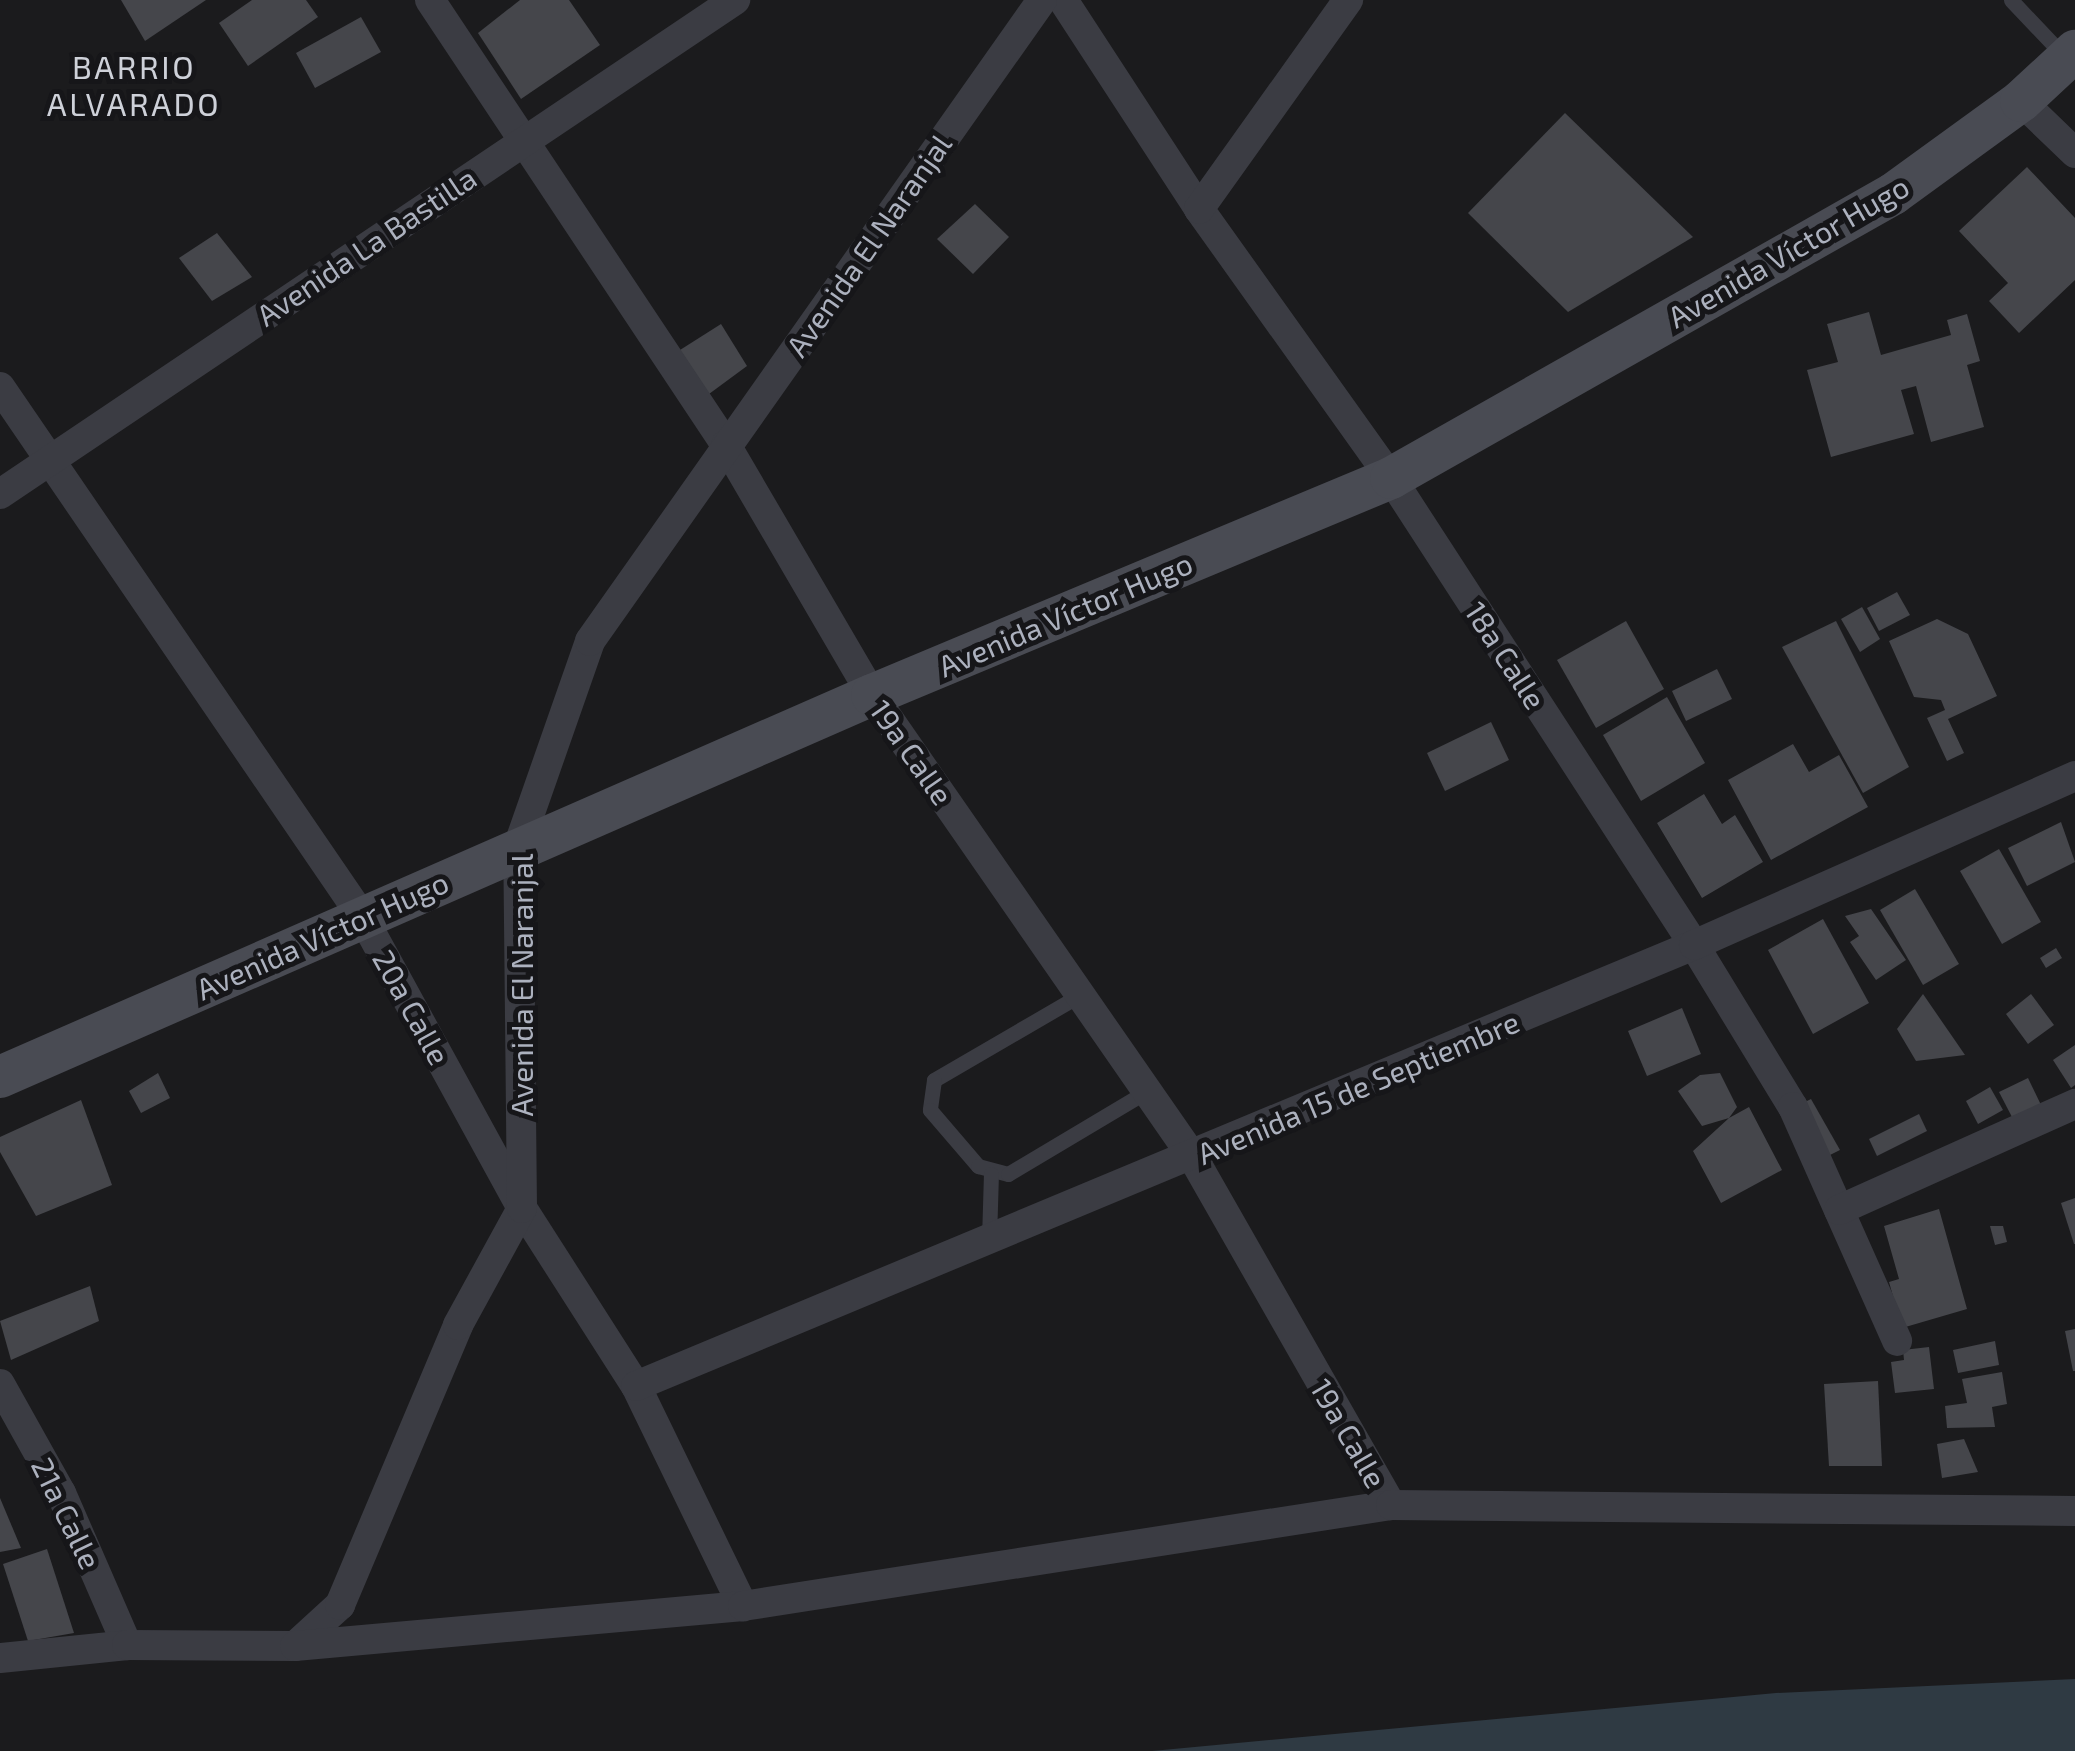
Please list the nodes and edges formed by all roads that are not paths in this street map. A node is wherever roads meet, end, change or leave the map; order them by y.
1 (430, 0) edge
2 (734, 0) edge
3 (1042, 0) edge
4 (1063, 0) edge
5 (1348, 0) edge
6 (2011, 0) edge
7 (2070, 54) edge
8 (2021, 101) junction
9 (523, 139) junction
10 (2075, 153) edge
11 (1199, 209) junction
12 (0, 387) edge
13 (726, 445) junction
14 (48, 462) junction
15 (1391, 478) junction
16 (0, 494) edge
17 (872, 694) junction
18 (2075, 776) edge
19 (518, 848) junction
20 (363, 918) junction
21 (1694, 945) junction
22 (1080, 995) junction
23 (0, 1077) edge
24 (1146, 1091) junction
25 (2075, 1104) edge
26 (1192, 1156) junction
27 (991, 1174) junction
28 (522, 1208) junction
29 (1839, 1210) junction
30 (989, 1240) junction
31 (1897, 1341) dead end
32 (0, 1384) edge
33 (636, 1386) junction
34 (1390, 1505) junction
35 (2075, 1511) edge
36 (743, 1606) junction
37 (127, 1646) junction
38 (295, 1646) junction
39 (0, 1658) edge

1 - 9 street, 19a Calle
2 - 9 street, Avenida La Bastilla
3 - 13 street, Avenida El Naranjal
4 - 11 street, 18a Calle
5 - 11 street
6 - 7 lane
7 - 8 street, Avenida Víctor Hugo
8 - 10 street
8 - 15 street, Avenida Víctor Hugo
9 - 13 street, 19a Calle
9 - 14 street, Avenida La Bastilla
11 - 15 street, 18a Calle
12 - 14 street, 20a Calle
13 - 17 street, 19a Calle
13 - 19 street, Avenida El Naranjal
14 - 16 street, Avenida La Bastilla
14 - 20 street, 20a Calle
15 - 17 street, Avenida Víctor Hugo
15 - 21 street, 18a Calle
17 - 19 street, Avenida Víctor Hugo
17 - 22 street, 19a Calle
18 - 21 street, Avenida 15 de Septiembre
19 - 20 street, Avenida Víctor Hugo
19 - 28 street, Avenida El Naranjal
20 - 23 street, Avenida Víctor Hugo
20 - 28 street, 20a Calle
21 - 26 street, Avenida 15 de Septiembre
21 - 29 street, 18a Calle
22 - 24 street, 19a Calle
22 - 27 lane
24 - 26 street, 19a Calle
24 - 27 lane
25 - 29 street
26 - 30 street, Avenida 15 de Septiembre
26 - 34 street, 19a Calle
27 - 30 lane
28 - 33 street, 20a Calle
28 - 38 street, Avenida El Naranjal
29 - 31 street, 18a Calle
30 - 33 street, Avenida 15 de Septiembre
32 - 37 street, 21a Calle
33 - 36 street, 20a Calle
34 - 35 street
34 - 36 street
36 - 38 street
37 - 38 street
37 - 39 street

